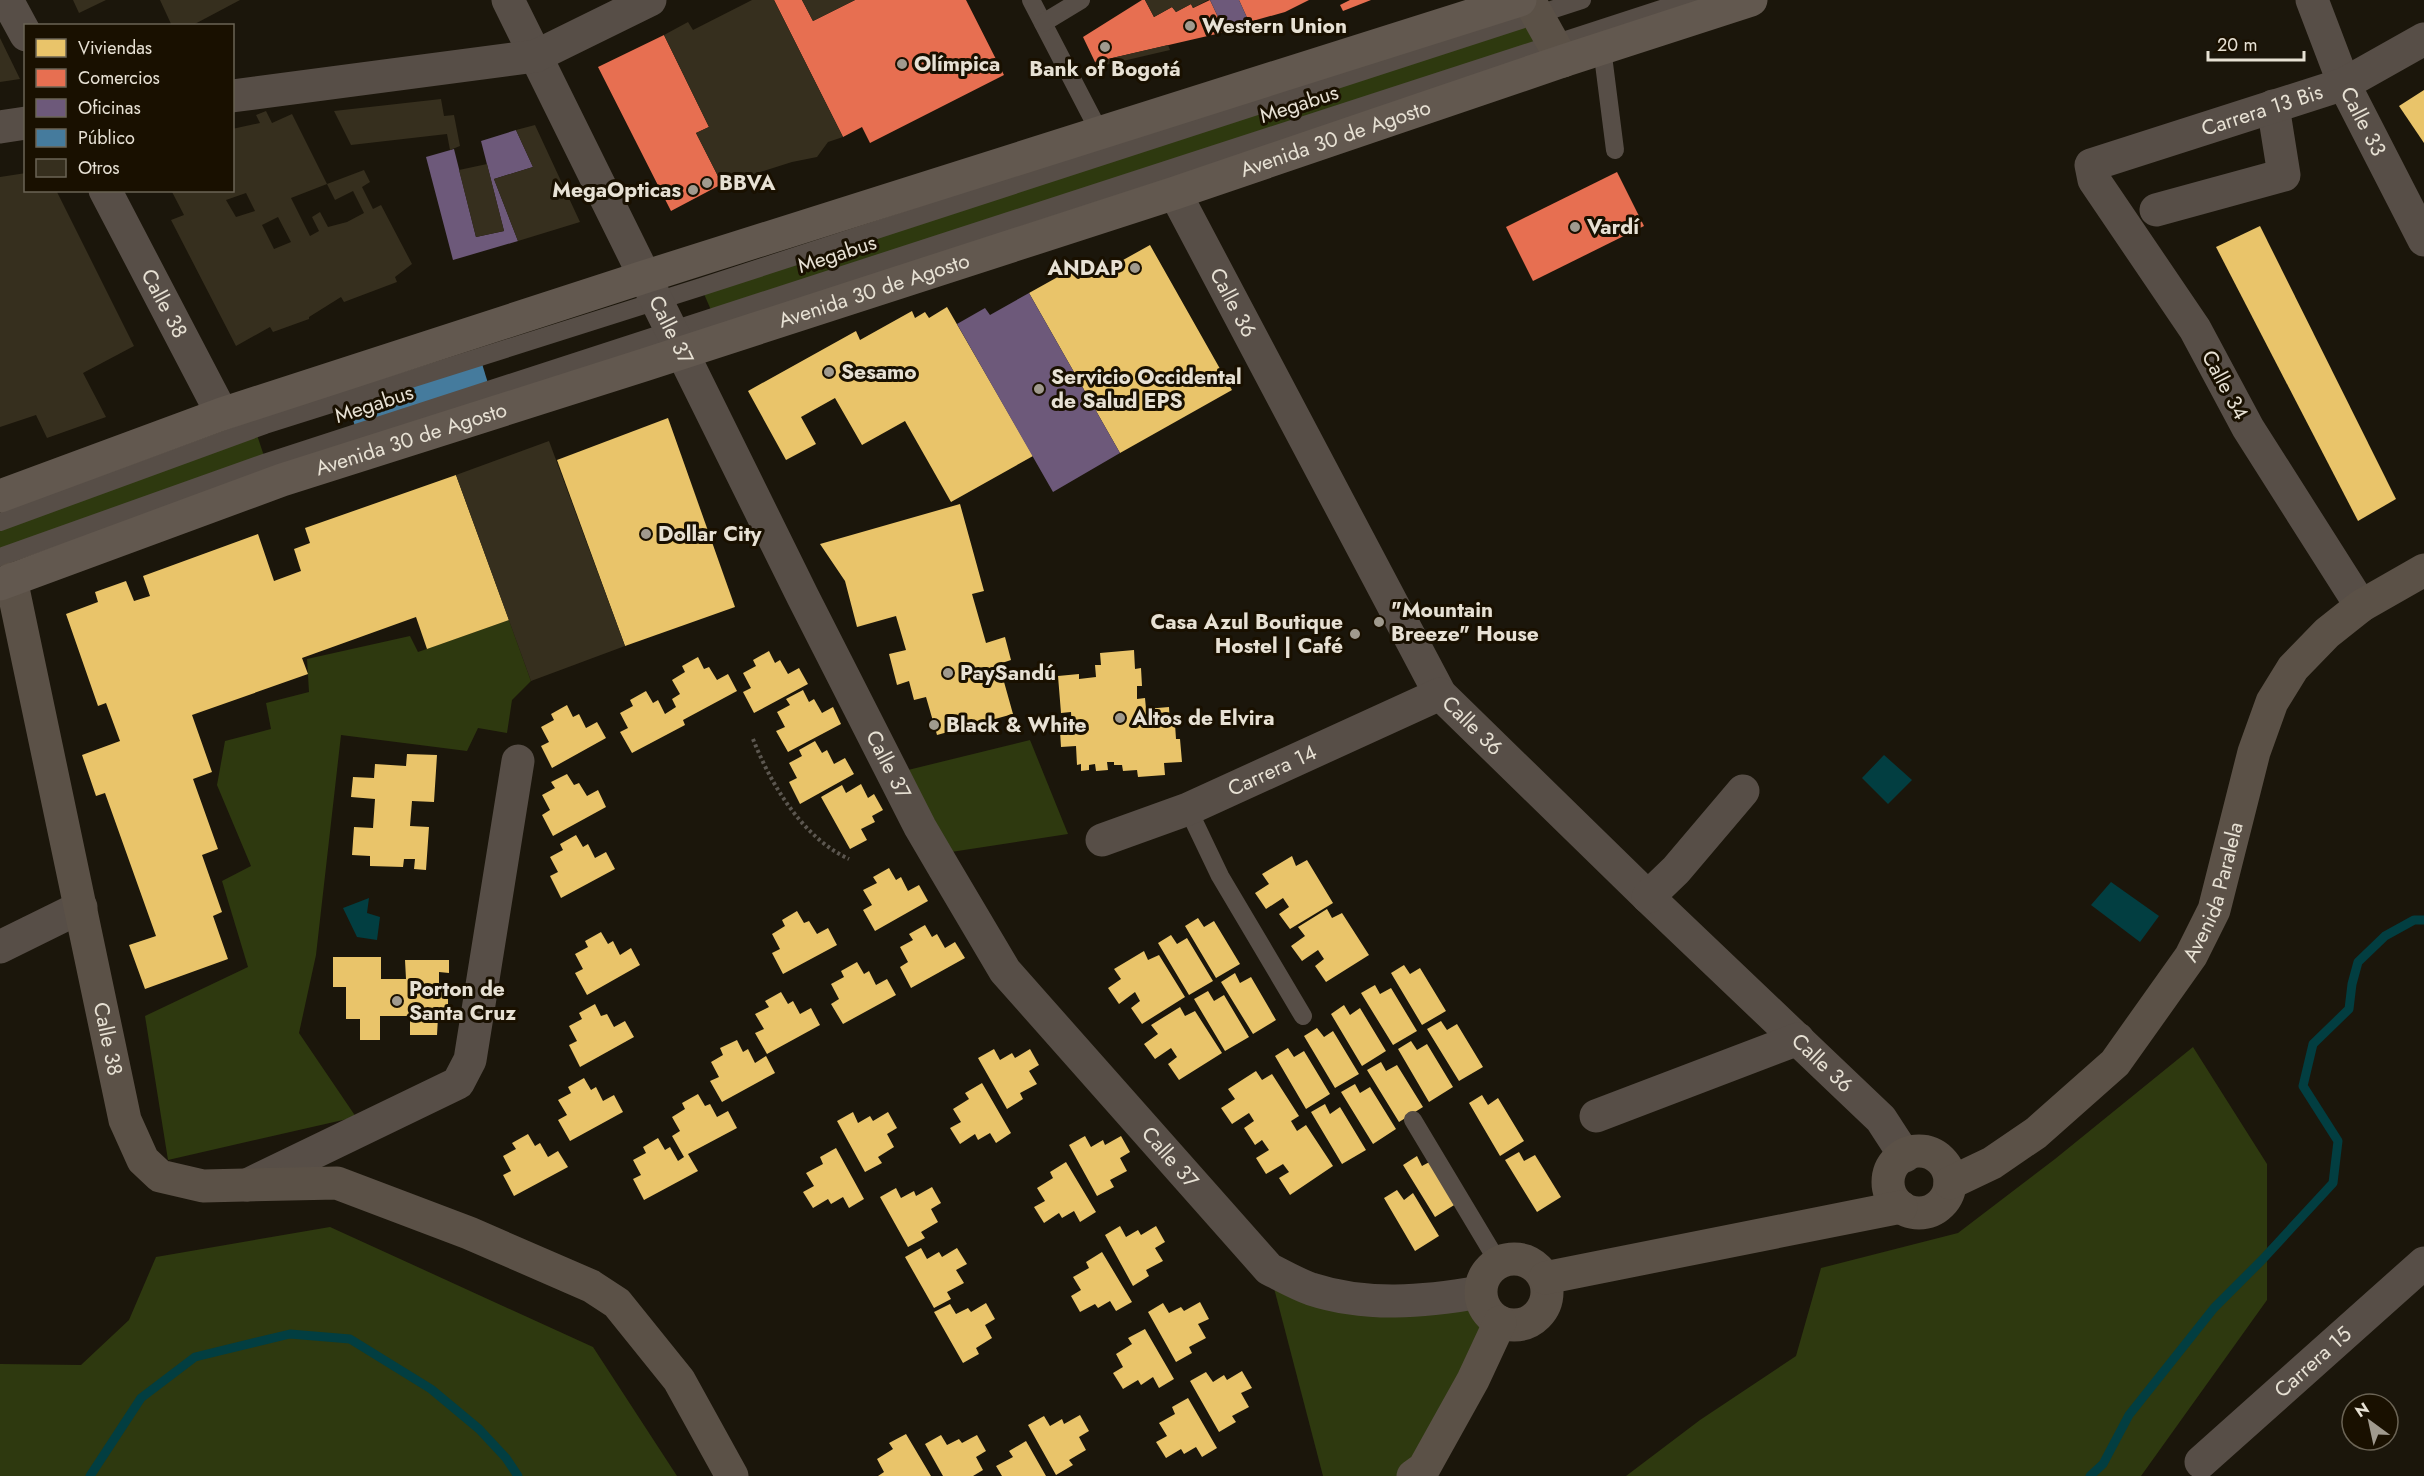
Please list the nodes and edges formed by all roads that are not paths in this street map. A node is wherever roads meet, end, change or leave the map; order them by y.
1 (7, 0) edge
2 (508, 0) edge
3 (650, 0) edge
4 (1031, 0) edge
5 (1081, 0) edge
6 (1582, 0) edge
7 (1689, 0) edge
8 (1751, 0) edge
9 (2312, 0) edge
10 (1529, 5) edge
11 (1043, 23) junction
12 (24, 31) edge
13 (2424, 39) edge
14 (1602, 48) junction
15 (1559, 52) junction
16 (536, 56) junction
17 (2344, 84) junction
18 (234, 96) edge
19 (2273, 106) junction
20 (24, 123) edge
21 (0, 127) edge
22 (1100, 133) junction
23 (1615, 150) dead end
24 (2091, 165) joint
25 (106, 192) edge
26 (1175, 193) junction
27 (2156, 210) dead end
28 (2424, 240) edge
29 (651, 289) junction
30 (678, 341) junction
31 (222, 414) junction
32 (0, 496) edge
33 (0, 522) edge
34 (2424, 570) edge
35 (4, 574) edge
36 (2361, 606) junction
37 (1440, 694) junction
38 (518, 761) dead end
39 (1743, 791) dead end
40 (1188, 809) junction
41 (1102, 840) dead end
42 (1648, 897) junction
43 (81, 907) junction
44 (0, 947) edge
45 (1303, 1016) dead end
46 (1798, 1039) junction
47 (1596, 1116) dead end
48 (1413, 1120) dead end
49 (1905, 1156) junction
50 (1950, 1183) junction
51 (247, 1185) junction
52 (1901, 1208) junction
53 (1498, 1262) junction
54 (2424, 1263) edge
55 (1545, 1278) junction
56 (1480, 1293) junction
57 (1500, 1322) junction
58 (2201, 1462) dead end
59 (732, 1476) edge
60 (1413, 1476) edge

1 - 12 street
2 - 16 street, Calle 37
3 - 16 street
4 - 11 lane
5 - 11 lane
6 - 10 lane, Megabus
7 - 15 lane, Megabus
8 - 14 main road, Avenida 30 de Agosto
9 - 17 street, Calle 33
10 - 15 main road
10 - 22 main road
10 - 29 lane, Megabus
11 - 22 lane
13 - 17 street, Carrera 13 Bis
14 - 15 main road, Avenida 30 de Agosto
14 - 23 lane
15 - 26 main road, Avenida 30 de Agosto
15 - 30 lane, Megabus
16 - 18 street
16 - 29 street, Calle 37
17 - 19 street, Carrera 13 Bis
17 - 28 street, Calle 33
19 - 24 street, Carrera 13 Bis
19 - 27 street
20 - 21 street
22 - 29 main road
24 - 36 street, Calle 34
25 - 31 street, Calle 38
26 - 30 main road, Avenida 30 de Agosto
26 - 37 street, Calle 36
29 - 30 street, Calle 37
29 - 31 main road
29 - 33 lane, Megabus
30 - 35 main road, Avenida 30 de Agosto
30 - 56 street, Calle 37
31 - 32 main road
34 - 36 main road, Avenida Paralela
35 - 43 main road, Calle 38
36 - 50 main road, Avenida Paralela
37 - 40 street, Carrera 14
37 - 42 street, Calle 36
38 - 51 street
39 - 42 street
40 - 41 street, Carrera 14
40 - 45 lane
42 - 46 street, Calle 36
43 - 44 street
43 - 51 main road, Calle 38
46 - 47 street
46 - 49 street, Calle 36
48 - 53 lane
49 - 50 main road
49 - 52 main road
50 - 52 main road
51 - 59 main road, Calle 38
52 - 55 main road
53 - 55 main road
53 - 56 main road
54 - 58 street, Carrera 15
55 - 57 main road
56 - 57 main road
57 - 60 main road

